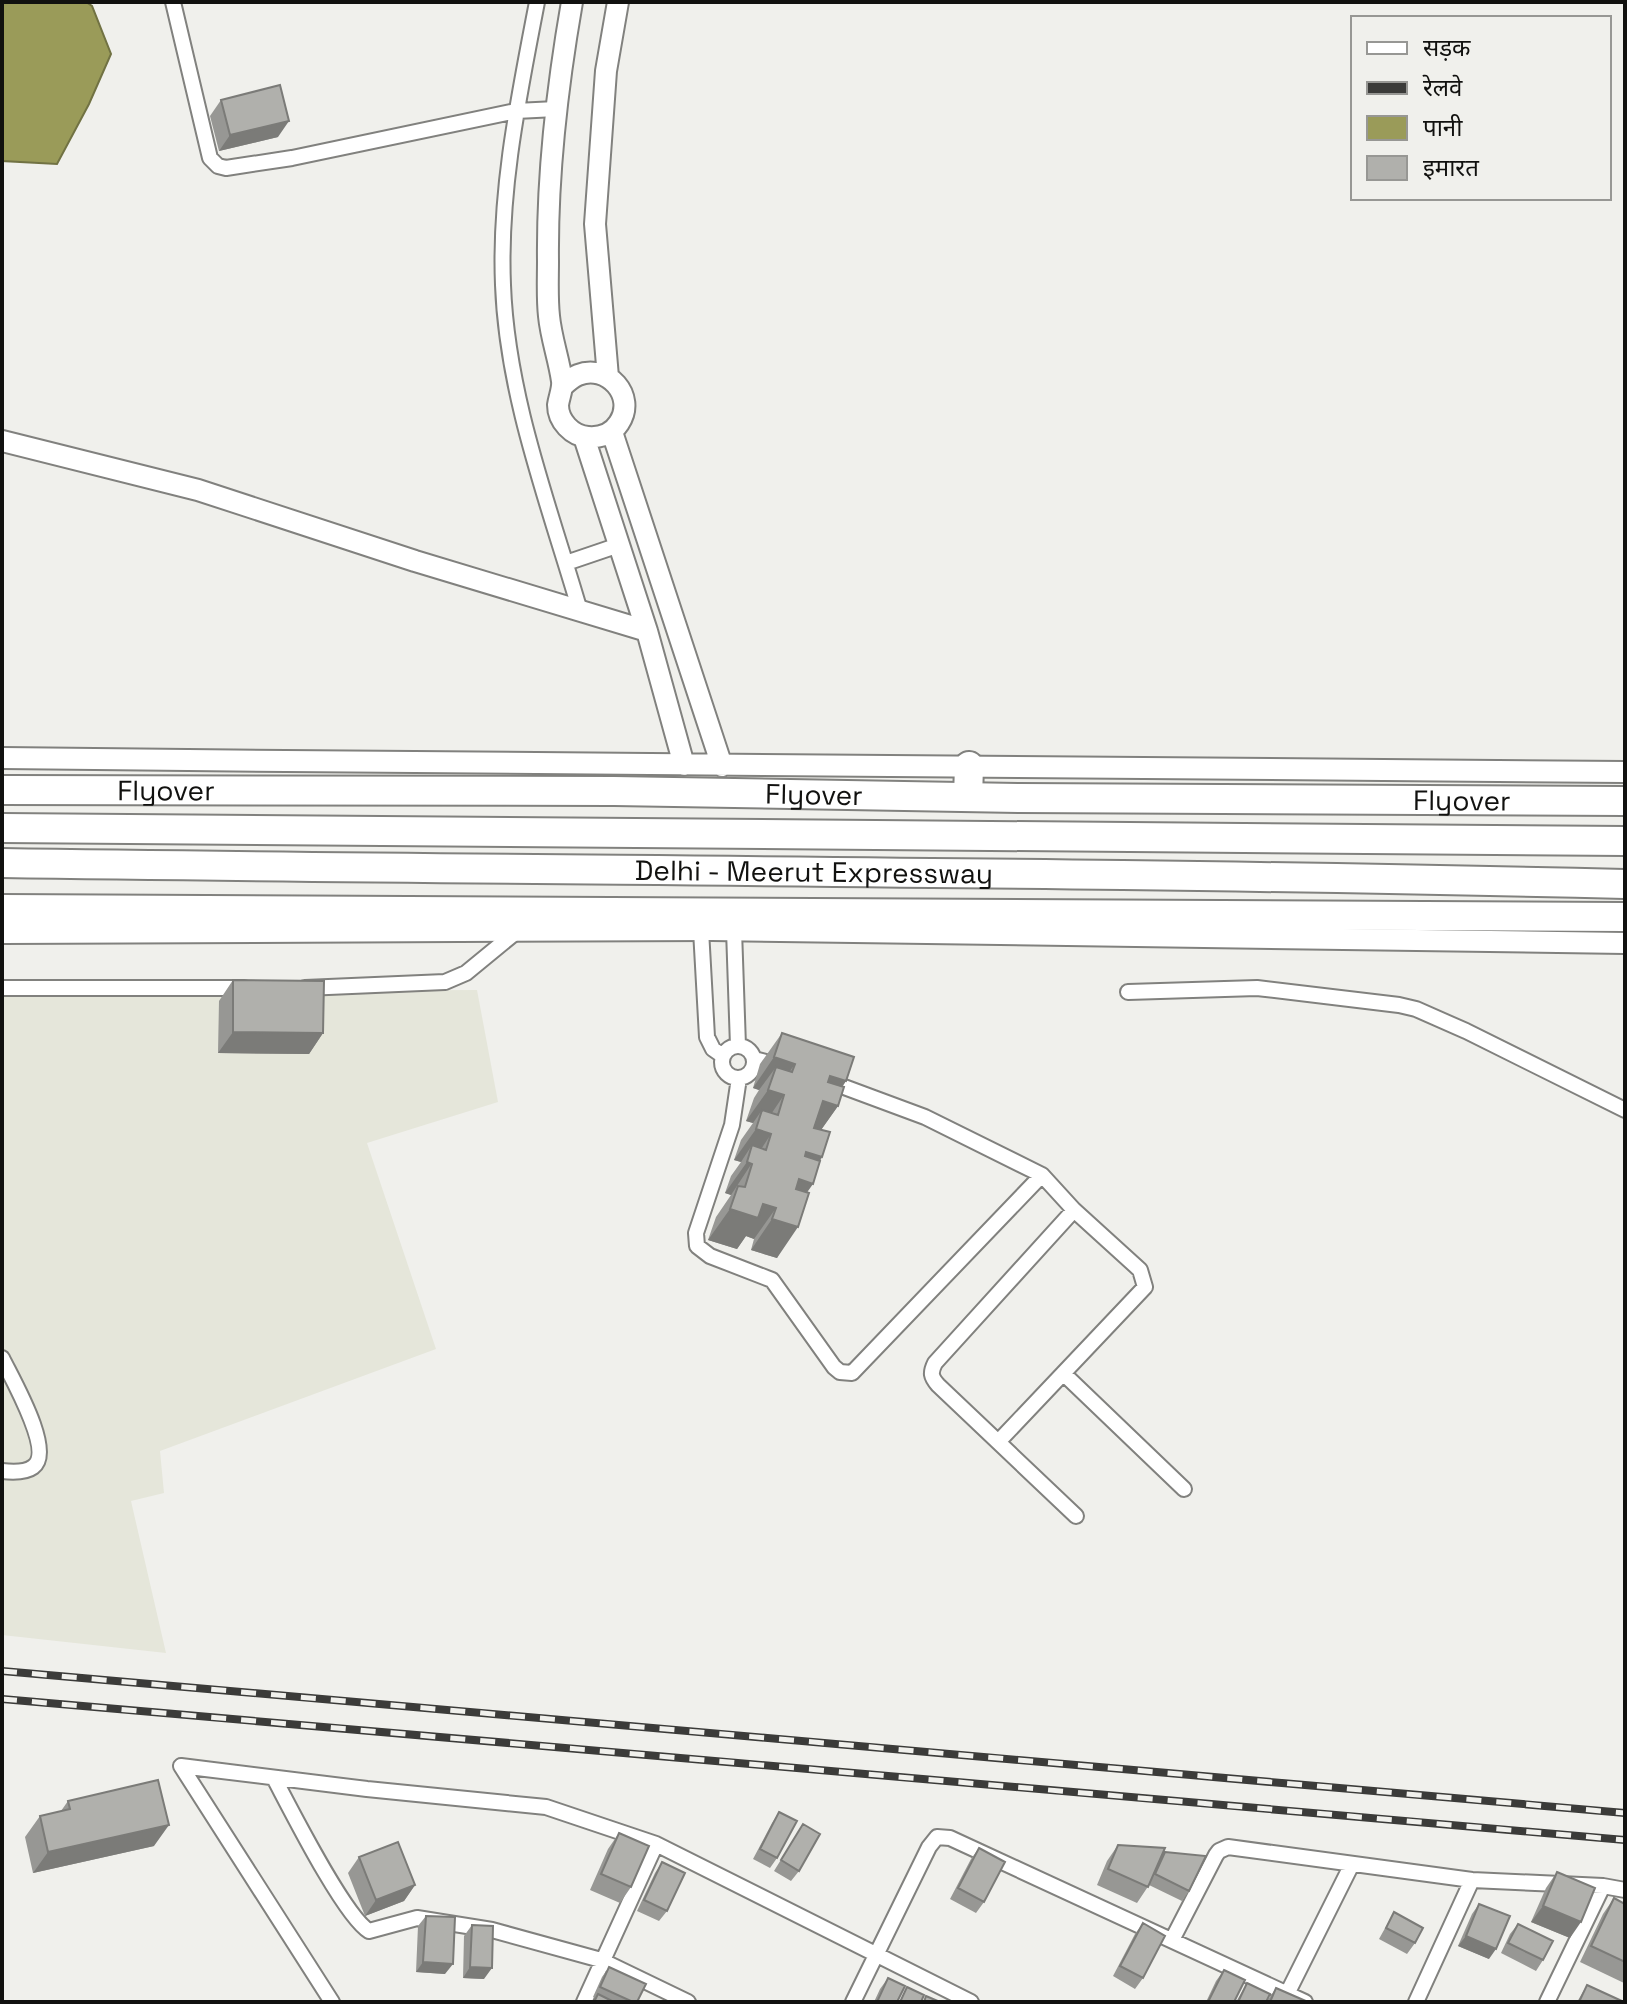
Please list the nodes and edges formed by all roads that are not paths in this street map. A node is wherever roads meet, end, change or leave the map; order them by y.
1 (173, 2) edge
2 (537, 2) edge
3 (572, 2) edge
4 (618, 2) edge
5 (556, 109) junction
6 (516, 111) junction
7 (608, 377) junction
8 (563, 386) junction
9 (612, 432) junction
10 (584, 437) junction
11 (2, 441) edge
12 (619, 545) junction
13 (566, 563) junction
14 (580, 611) junction
15 (647, 631) junction
16 (2, 758) edge
17 (684, 765) junction
18 (722, 766) junction
19 (969, 766) junction
20 (1625, 772) edge
21 (2, 790) edge
22 (968, 797) junction
23 (1625, 801) edge
24 (2, 828) edge
25 (1625, 841) edge
26 (2, 863) edge
27 (1625, 884) edge
28 (2, 909) edge
29 (1091, 914) junction
30 (1625, 917) edge
31 (794, 921) junction
32 (701, 930) junction
33 (734, 930) junction
34 (516, 932) junction
35 (2, 933) edge
36 (1066, 936) junction
37 (1625, 943) edge
38 (2, 988) edge
39 (256, 988) edge
40 (287, 989) edge
41 (1128, 992) dead end
42 (738, 1046) junction
43 (723, 1056) junction
44 (754, 1059) junction
45 (739, 1078) junction
46 (1625, 1110) edge
47 (1042, 1175) junction
48 (1074, 1210) junction
49 (2, 1358) edge
50 (1064, 1374) junction
51 (999, 1441) junction
52 (2, 1471) edge
53 (1184, 1489) dead end
54 (1076, 1516) dead end
55 (274, 1778) junction
56 (656, 1844) junction
57 (1352, 1864) junction
58 (1472, 1880) junction
59 (1603, 1886) junction
60 (1625, 1890) edge
61 (1172, 1940) junction
62 (877, 1953) junction
63 (601, 1960) junction
64 (1287, 1994) junction
65 (332, 2002) edge
66 (584, 2002) edge
67 (688, 2002) edge
68 (853, 2002) edge
69 (971, 2002) edge
70 (1305, 2002) edge
71 (1416, 2002) edge
72 (1547, 2002) edge

1 - 6 street
2 - 6 street
3 - 5 street
4 - 7 street
5 - 6 street
5 - 8 street
6 - 13 street
7 - 8 street
7 - 9 street
8 - 10 street
9 - 10 street
9 - 18 street
10 - 12 street
11 - 14 street
12 - 13 street
12 - 15 street
13 - 14 street
14 - 15 street
15 - 17 street
16 - 17 street
17 - 18 street
18 - 19 street
19 - 20 street
19 - 22 highway
21 - 22 highway, Flyover
22 - 23 highway, Flyover
24 - 25 highway, Delhi - Meerut Expressway
26 - 27 highway, Delhi - Meerut Expressway
28 - 31 highway
29 - 30 highway
29 - 31 highway
29 - 36 highway
31 - 33 street
31 - 36 street
32 - 33 street
32 - 34 street
32 - 43 street
33 - 42 street
34 - 35 street
34 - 40 street
36 - 37 street
38 - 39 street
41 - 46 street
42 - 43 street
42 - 44 street
43 - 45 street
44 - 45 street
44 - 47 street
45 - 47 street
47 - 48 street
48 - 50 street
48 - 51 street
49 - 52 street
50 - 51 street
50 - 53 street
51 - 54 street
55 - 56 street
55 - 63 street
55 - 65 street
56 - 62 street
56 - 63 street
57 - 58 street
57 - 61 street
57 - 64 street
58 - 59 street
58 - 71 street
59 - 60 street
59 - 72 street
61 - 62 street
61 - 64 street
62 - 68 street
62 - 69 street
63 - 66 street
63 - 67 street
64 - 70 street

